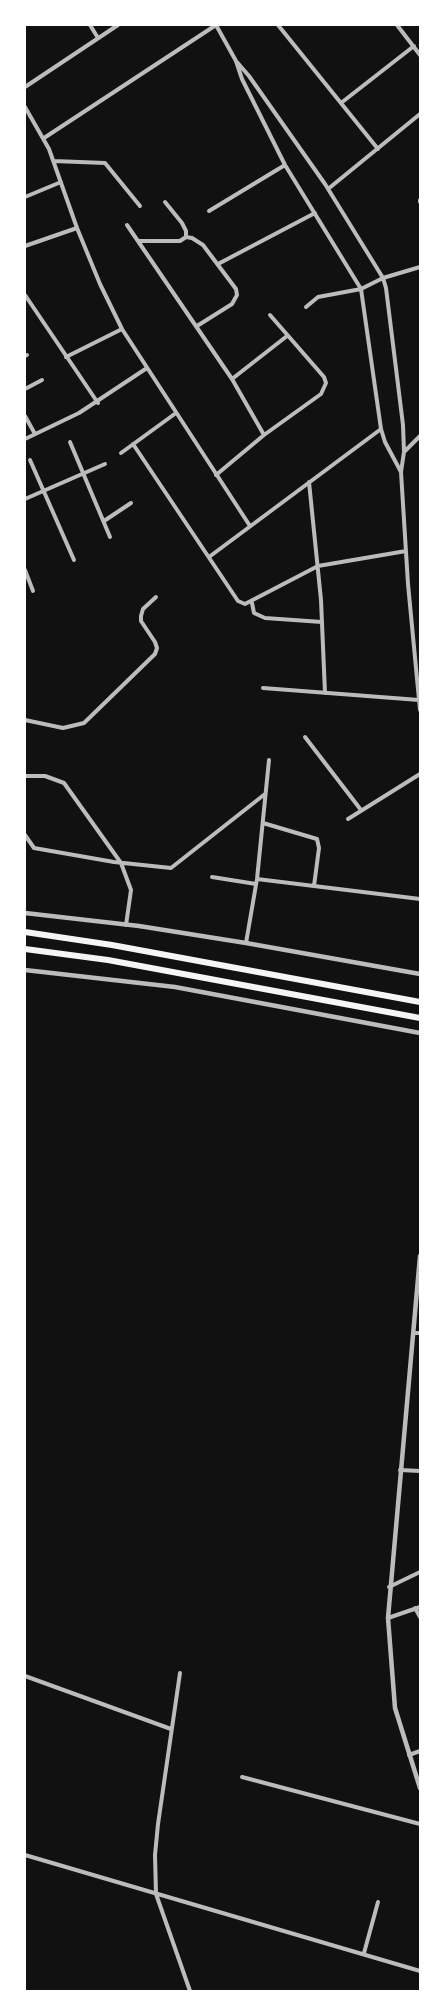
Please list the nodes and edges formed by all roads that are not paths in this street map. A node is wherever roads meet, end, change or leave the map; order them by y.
1 (90, 25) edge
2 (118, 25) edge
3 (217, 25) edge
4 (278, 25) edge
5 (397, 25) edge
6 (98, 38) junction
7 (414, 46) junction
8 (420, 55) edge
9 (236, 61) junction
10 (25, 87) edge
11 (341, 103) junction
12 (25, 107) edge
13 (420, 114) edge
14 (44, 138) junction
15 (378, 148) junction
16 (54, 161) junction
17 (286, 165) junction
18 (61, 182) junction
19 (328, 189) junction
20 (25, 198) edge
21 (165, 202) dead end
22 (140, 206) dead end
23 (210, 211) dead end
24 (315, 213) junction
25 (127, 225) dead end
26 (77, 228) junction
27 (186, 237) junction
28 (139, 241) junction
29 (25, 246) edge
30 (218, 264) junction
31 (420, 267) edge
32 (383, 278) junction
33 (361, 289) junction
34 (25, 295) edge
35 (306, 307) dead end
36 (270, 315) dead end
37 (197, 326) junction
38 (122, 329) junction
39 (287, 336) junction
40 (66, 357) junction
41 (147, 368) junction
42 (232, 379) junction
43 (42, 380) dead end
44 (25, 389) edge
45 (98, 402) junction
46 (176, 413) junction
47 (25, 416) edge
48 (381, 429) junction
49 (35, 434) junction
50 (264, 434) junction
51 (420, 436) edge
52 (25, 439) edge
53 (70, 442) dead end
54 (134, 444) junction
55 (121, 452) dead end
56 (404, 452) junction
57 (30, 460) dead end
58 (105, 464) dead end
59 (401, 472) junction
60 (84, 473) junction
61 (216, 475) junction
62 (309, 482) junction
63 (45, 490) junction
64 (25, 499) edge
65 (131, 503) dead end
66 (104, 521) junction
67 (250, 526) junction
68 (110, 537) dead end
69 (406, 551) junction
70 (209, 557) junction
71 (74, 560) dead end
72 (318, 566) junction
73 (25, 570) edge
74 (34, 591) dead end
75 (156, 597) dead end
76 (252, 603) junction
77 (322, 622) junction
78 (419, 685) edge
79 (263, 688) dead end
80 (324, 693) junction
81 (419, 700) edge
82 (420, 710) edge
83 (25, 720) edge
84 (305, 738) dead end
85 (269, 760) dead end
86 (420, 774) edge
87 (25, 776) edge
88 (266, 794) junction
89 (362, 810) junction
90 (348, 819) dead end
91 (263, 823) junction
92 (25, 834) edge
93 (121, 863) junction
94 (212, 877) dead end
95 (256, 881) junction
96 (314, 886) junction
97 (420, 899) edge
98 (25, 913) edge
99 (126, 925) junction
100 (25, 932) edge
101 (246, 943) junction
102 (25, 949) edge
103 (25, 970) edge
104 (420, 974) edge
105 (420, 1002) edge
106 (420, 1018) edge
107 (420, 1033) edge
108 (420, 1256) edge
109 (414, 1333) junction
110 (420, 1333) edge
111 (400, 1470) junction
112 (420, 1471) edge
113 (420, 1572) edge
114 (389, 1586) junction
115 (418, 1607) edge
116 (420, 1617) edge
117 (388, 1618) junction
118 (180, 1673) dead end
119 (25, 1676) edge
120 (171, 1729) junction
121 (420, 1750) edge
122 (409, 1755) junction
123 (242, 1777) dead end
124 (420, 1788) edge
125 (420, 1824) edge
126 (25, 1855) edge
127 (156, 1894) junction
128 (378, 1902) dead end
129 (364, 1953) junction
130 (420, 1971) edge
131 (190, 1991) edge

1 - 6 street
2 - 6 street
3 - 9 street
3 - 14 street
4 - 11 street
5 - 7 street
6 - 10 street
7 - 8 street
7 - 11 street
9 - 17 street
9 - 19 street
11 - 15 street
12 - 14 street
13 - 15 street
14 - 16 street
15 - 19 street
16 - 18 street
16 - 22 street
17 - 23 street
17 - 24 street
18 - 20 street
18 - 26 street
19 - 32 street
21 - 27 street
24 - 30 street
24 - 33 street
25 - 28 street
26 - 29 street
26 - 38 street
27 - 28 street
27 - 30 street
28 - 37 street
30 - 37 street
31 - 32 street
32 - 33 street
32 - 56 street
33 - 35 street
33 - 48 street
34 - 40 street
36 - 39 street
37 - 42 street
38 - 40 street
38 - 41 street
39 - 42 street
39 - 50 street
40 - 45 street
41 - 45 street
41 - 46 street
42 - 50 street
43 - 44 street
45 - 49 street
46 - 54 street
46 - 61 street
47 - 49 street
48 - 59 street
48 - 62 street
49 - 52 street
50 - 61 street
51 - 56 street
53 - 60 street
54 - 55 street
54 - 70 street
56 - 59 street
57 - 63 street
58 - 60 street
59 - 69 street
60 - 63 street
60 - 66 street
61 - 67 street
62 - 67 street
62 - 72 street
63 - 64 street
63 - 71 street
65 - 66 street
66 - 68 street
67 - 70 street
69 - 72 street
69 - 78 street
70 - 76 street
72 - 76 street
72 - 77 street
73 - 74 street
75 - 83 street
76 - 77 street
77 - 80 street
78 - 81 street
79 - 80 street
80 - 81 street
81 - 82 street
84 - 89 street
85 - 88 street
86 - 89 street
87 - 93 street
88 - 91 street
88 - 93 street
89 - 90 street
91 - 95 street
91 - 96 street
92 - 93 street
93 - 99 street
94 - 95 street
95 - 96 street
95 - 101 street
96 - 97 street
98 - 99 street
99 - 101 street
100 - 105 highway
101 - 104 street
102 - 106 highway
103 - 107 street
108 - 109 street
109 - 110 street
109 - 111 street
111 - 112 street
111 - 114 street
113 - 114 street
114 - 117 street
115 - 116 street
115 - 117 street
117 - 122 street
118 - 120 street
119 - 120 street
120 - 127 street
121 - 122 street
122 - 124 street
123 - 125 street
126 - 127 street
127 - 129 street
127 - 131 street
128 - 129 street
129 - 130 street

